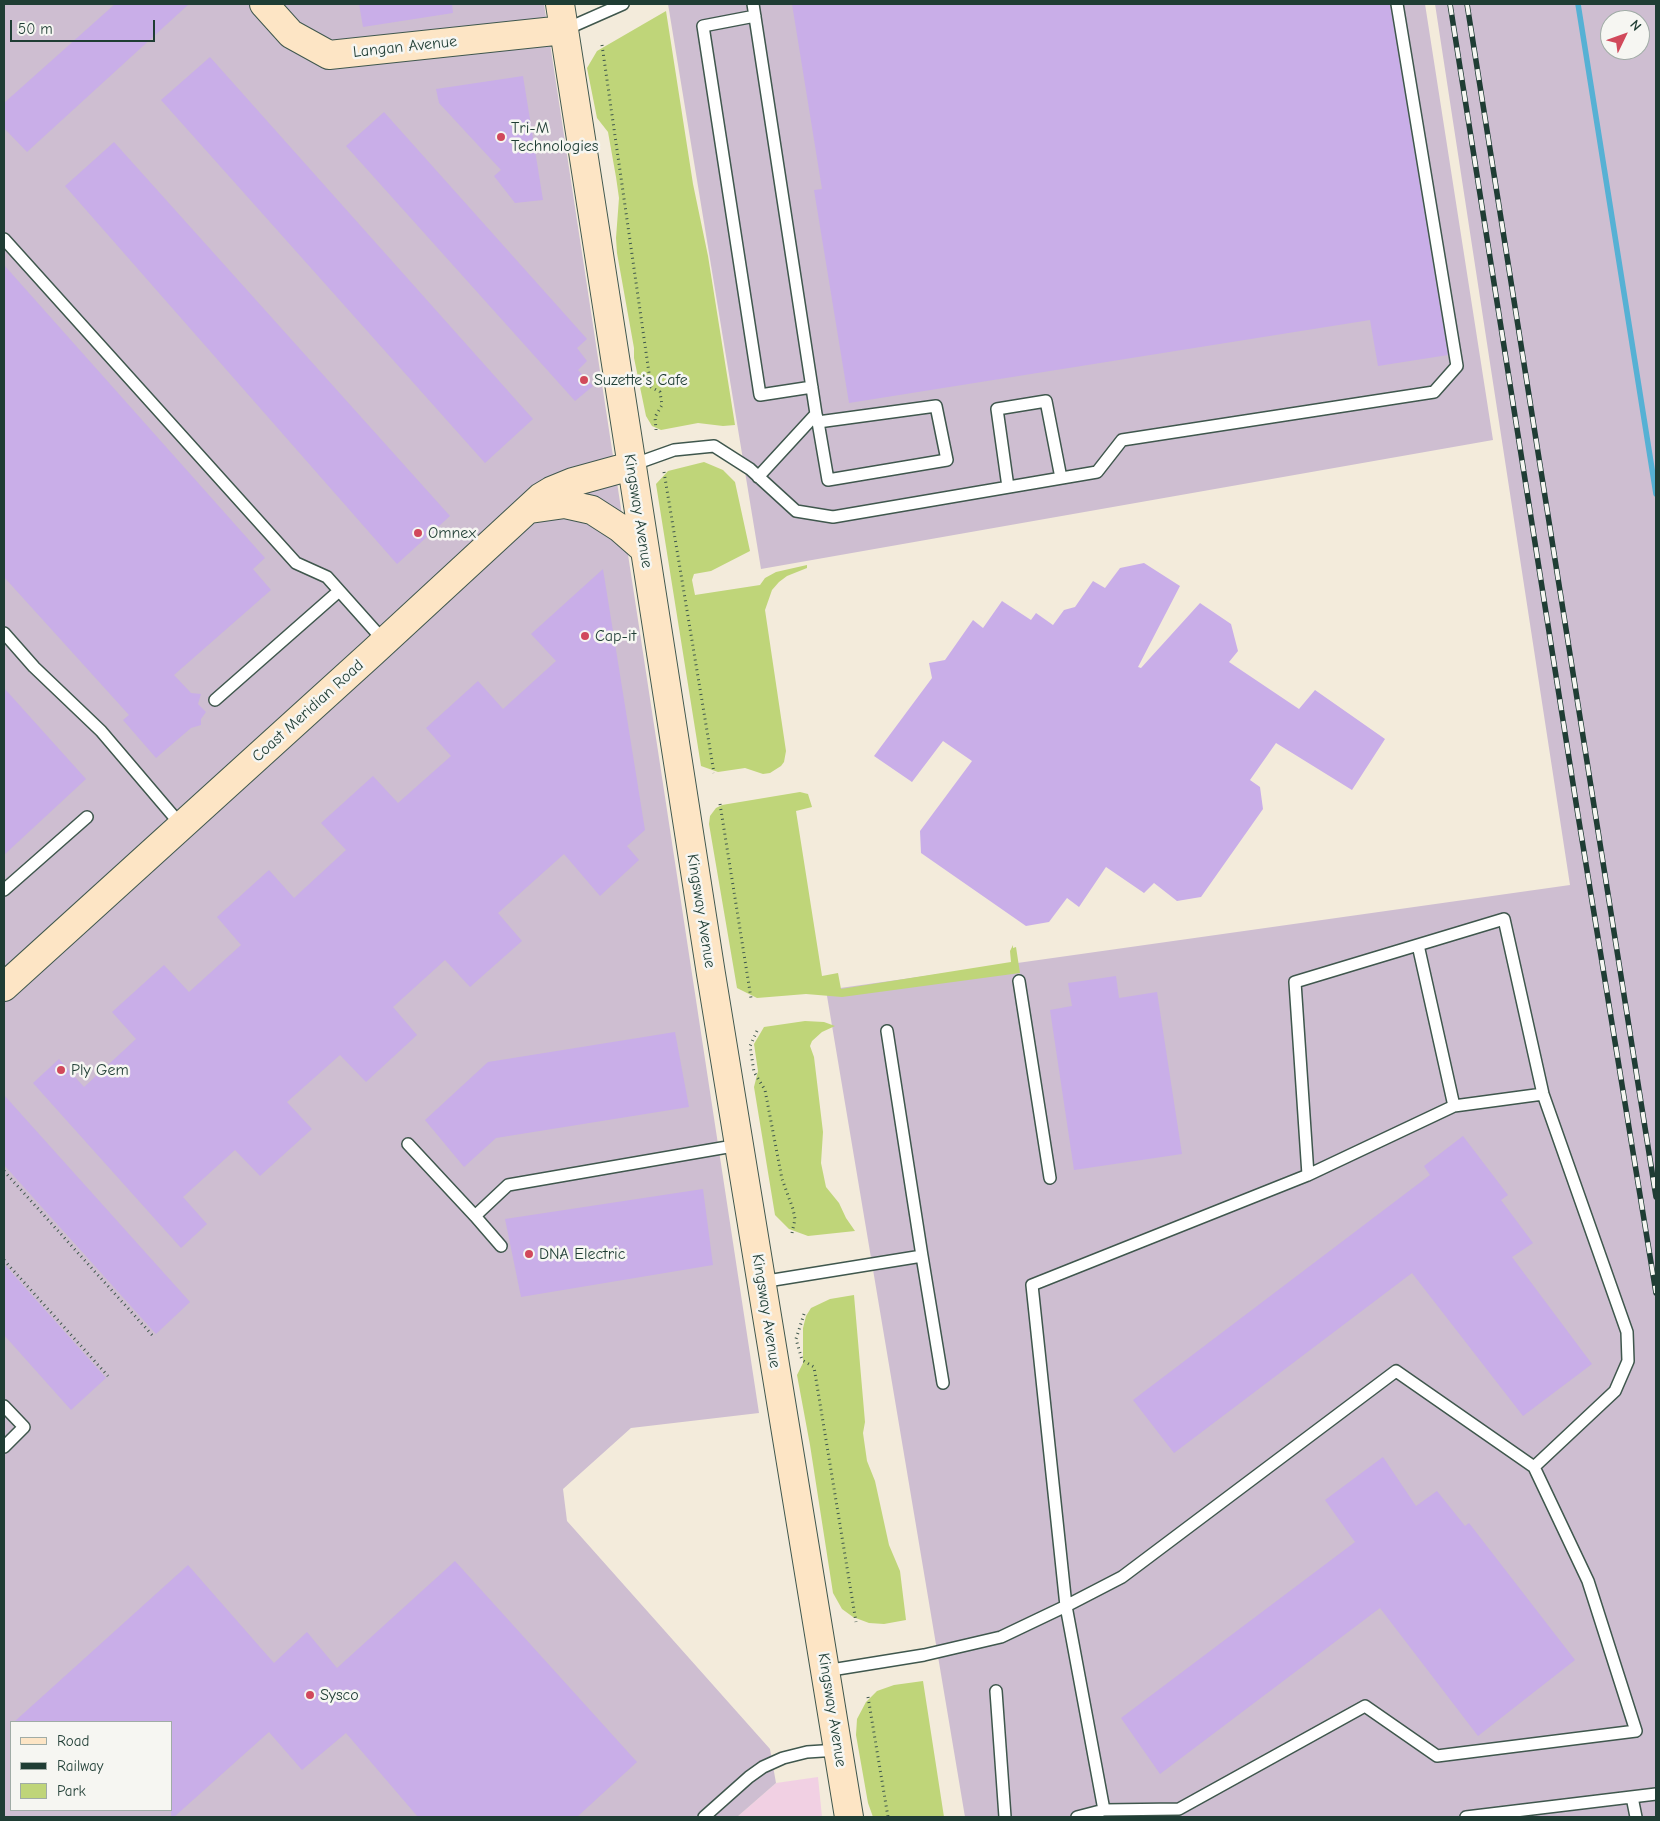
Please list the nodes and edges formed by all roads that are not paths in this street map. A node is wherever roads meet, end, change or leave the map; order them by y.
1 (264, 4) edge
2 (623, 4) edge
3 (753, 4) edge
4 (1397, 4) edge
5 (755, 16) junction
6 (562, 17) edge
7 (4, 239) edge
8 (812, 387) junction
9 (817, 418) junction
10 (631, 466) junction
11 (758, 477) junction
12 (1061, 478) junction
13 (1008, 487) junction
14 (525, 510) junction
15 (644, 549) junction
16 (339, 591) junction
17 (4, 633) edge
18 (385, 642) junction
19 (215, 700) dead end
20 (87, 817) dead end
21 (181, 825) junction
22 (4, 890) edge
23 (1418, 945) junction
24 (1019, 981) dead end
25 (4, 987) edge
26 (887, 1031) dead end
27 (1543, 1094) junction
28 (1454, 1106) junction
29 (408, 1144) dead end
30 (739, 1145) junction
31 (1308, 1175) junction
32 (1050, 1178) dead end
33 (474, 1216) junction
34 (501, 1246) dead end
35 (922, 1256) junction
36 (761, 1282) junction
37 (943, 1383) dead end
38 (4, 1406) edge
39 (4, 1447) edge
40 (1534, 1467) junction
41 (1066, 1606) junction
42 (825, 1671) junction
43 (996, 1691) dead end
44 (838, 1750) junction
45 (1656, 1794) edge
46 (1632, 1797) junction
47 (1104, 1810) junction
48 (704, 1817) edge
49 (849, 1817) edge
50 (1005, 1817) edge
51 (1077, 1817) edge
52 (1466, 1817) edge
53 (1636, 1817) edge

1 - 6 main road, Langan Avenue
2 - 6 lane
3 - 5 lane
4 - 12 lane
5 - 8 lane
5 - 8 lane
6 - 10 main road, Kingsway Avenue
7 - 16 lane
8 - 9 lane
9 - 9 lane
9 - 11 lane
10 - 11 lane
10 - 14 main road, Coast Meridian Road
10 - 15 main road, Kingsway Avenue
11 - 13 lane
12 - 13 lane
12 - 13 lane
14 - 15 main road
14 - 18 main road, Coast Meridian Road
15 - 30 main road, Kingsway Avenue
16 - 18 lane
16 - 19 lane
17 - 21 lane
18 - 21 main road, Coast Meridian Road
20 - 22 lane
21 - 25 main road, Coast Meridian Road
23 - 27 lane
23 - 28 lane
23 - 31 lane
24 - 32 lane
26 - 35 lane
27 - 28 lane
27 - 40 lane
28 - 31 lane
29 - 33 lane
30 - 33 lane
30 - 36 main road, Kingsway Avenue
31 - 41 lane
33 - 34 lane
35 - 36 lane
35 - 37 lane
36 - 42 main road, Kingsway Avenue
38 - 39 lane
40 - 41 lane
40 - 47 lane
41 - 42 lane
41 - 47 lane
42 - 44 main road, Kingsway Avenue
43 - 50 lane
44 - 48 lane
44 - 49 main road, Kingsway Avenue
45 - 46 lane
46 - 52 lane
46 - 53 lane
47 - 51 lane

